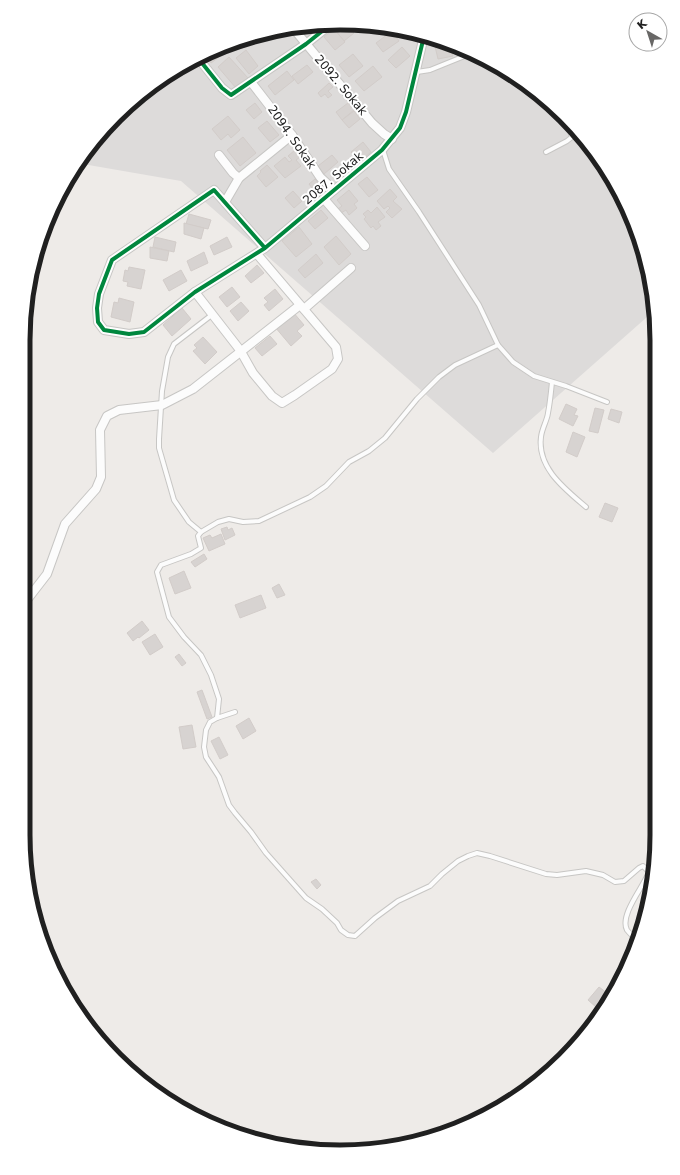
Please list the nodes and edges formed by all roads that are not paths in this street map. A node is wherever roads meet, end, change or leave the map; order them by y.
1 (323, 31) edge
2 (297, 33) edge
3 (423, 42) edge
4 (306, 44) junction
5 (464, 56) edge
6 (202, 63) edge
7 (417, 72) junction
8 (251, 82) junction
9 (571, 134) edge
10 (292, 135) junction
11 (392, 139) junction
12 (382, 150) junction
13 (546, 152) dead end
14 (219, 155) dead end
15 (239, 178) junction
16 (334, 190) junction
17 (324, 199) junction
18 (225, 202) junction
19 (365, 246) dead end
20 (266, 248) junction
21 (257, 254) junction
22 (351, 268) dead end
23 (195, 292) junction
24 (302, 307) junction
25 (213, 314) junction
26 (498, 345) junction
27 (240, 350) junction
28 (552, 382) junction
29 (606, 402) dead end
30 (162, 405) junction
31 (586, 507) dead end
32 (201, 532) junction
33 (30, 596) edge
34 (234, 712) dead end
35 (217, 718) junction
36 (647, 870) edge
37 (647, 877) edge
38 (633, 937) edge

1 - 4 street
2 - 4 street, 2092. Sokak
3 - 7 street, 2087. Sokak
4 - 8 street
4 - 11 street, 2092. Sokak
5 - 7 lane
6 - 8 street
7 - 11 street, 2087. Sokak
8 - 10 street, 2094. Sokak
9 - 13 lane
10 - 15 street
10 - 16 street, 2094. Sokak
11 - 12 street, 2087. Sokak
12 - 16 street, 2087. Sokak
12 - 26 lane
14 - 15 street
15 - 18 street
16 - 17 street, 2087. Sokak
17 - 19 street
17 - 20 street, 2087. Sokak
18 - 20 street
18 - 23 street, 2087. Sokak
20 - 21 street, 2087. Sokak
21 - 23 street, 2087. Sokak
21 - 24 street
22 - 24 street
23 - 25 street
24 - 27 street
24 - 27 street
25 - 27 street
25 - 30 lane
26 - 28 lane
26 - 32 lane
27 - 30 street
28 - 29 lane
28 - 31 lane
30 - 32 lane
30 - 33 street
32 - 35 lane
34 - 35 lane
35 - 36 lane
37 - 38 lane

